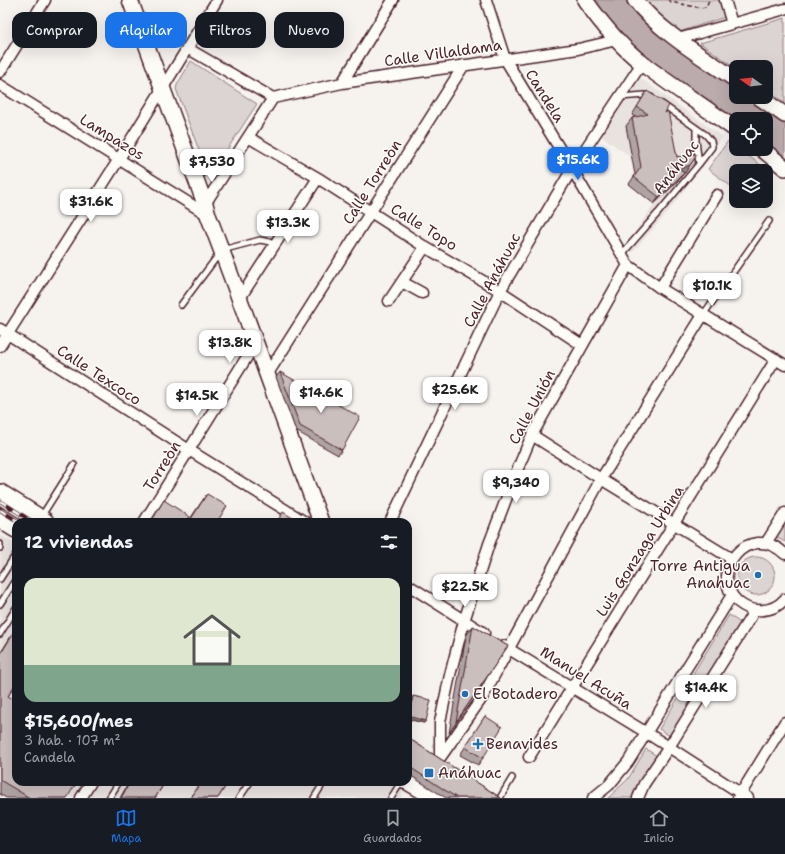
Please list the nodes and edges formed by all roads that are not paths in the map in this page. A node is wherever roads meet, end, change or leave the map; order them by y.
1 (45, 0) edge
2 (130, 0) edge
3 (217, 0) edge
4 (393, 0) edge
5 (486, 0) edge
6 (585, 0) edge
7 (635, 0) edge
8 (725, 0) edge
9 (785, 9) edge
10 (732, 24) junction
11 (678, 39) junction
12 (617, 40) junction
13 (187, 48) junction
14 (505, 59) junction
15 (642, 63) junction
16 (464, 65) junction
17 (0, 72) edge
18 (729, 75) edge
19 (342, 83) junction
20 (0, 85) edge
21 (162, 88) junction
22 (620, 97) junction
23 (273, 98) junction
24 (769, 104) edge
25 (785, 115) edge
26 (729, 125) edge
27 (696, 128) junction
28 (248, 136) junction
29 (770, 156) edge
30 (119, 159) junction
31 (699, 164) junction
32 (785, 168) edge
33 (572, 170) junction
34 (318, 178) junction
35 (717, 194) dead end
36 (207, 209) junction
37 (371, 212) junction
38 (769, 221) dead end
39 (276, 243) junction
40 (425, 247) junction
41 (222, 250) junction
42 (622, 254) junction
43 (628, 265) junction
44 (402, 282) junction
45 (660, 288) junction
46 (500, 291) junction
47 (422, 293) dead end
48 (240, 298) junction
49 (389, 301) dead end
50 (181, 305) dead end
51 (703, 315) junction
52 (4, 332) edge
53 (255, 344) junction
54 (582, 345) junction
55 (0, 346) edge
56 (781, 362) edge
57 (267, 375) junction
58 (532, 435) junction
59 (189, 450) junction
60 (74, 465) dead end
61 (601, 480) junction
62 (0, 494) edge
63 (785, 513) edge
64 (38, 518) edge
65 (42, 518) edge
66 (146, 518) edge
67 (299, 518) edge
68 (320, 518) edge
69 (392, 518) edge
70 (674, 524) junction
71 (766, 543) junction
72 (0, 544) edge
73 (0, 548) edge
74 (785, 554) edge
75 (732, 559) junction
76 (12, 560) edge
77 (0, 579) edge
78 (12, 585) edge
79 (412, 588) edge
80 (732, 595) junction
81 (785, 599) edge
82 (0, 604) edge
83 (755, 610) junction
84 (12, 614) edge
85 (464, 621) junction
86 (0, 634) edge
87 (510, 649) junction
88 (572, 687) junction
89 (785, 722) edge
90 (647, 733) junction
91 (669, 747) junction
92 (529, 757) dead end
93 (512, 778) dead end
94 (88, 786) edge
95 (116, 786) edge
96 (247, 786) edge
97 (322, 786) edge
98 (411, 786) edge
99 (742, 797) edge
100 (81, 798) edge
101 (109, 798) edge
102 (239, 798) edge
103 (314, 798) edge
104 (391, 798) edge
105 (438, 798) edge
106 (500, 798) edge
107 (593, 798) edge
108 (638, 798) edge

1 - 17 street
2 - 21 street
3 - 13 street
4 - 19 street
5 - 14 street, Candela
6 - 12 street
7 - 11 street
8 - 10 street
9 - 10 street
10 - 11 street
11 - 18 street
12 - 14 street, Calle Villaldama
12 - 15 street
13 - 21 street
13 - 23 street
14 - 16 street, Calle Villaldama
14 - 33 street, Candela
15 - 22 street, Calle Anáhuac
15 - 26 street
16 - 19 street, Calle Villaldama
16 - 37 street, Calle Torreòn
19 - 23 street, Calle Villaldama
20 - 30 street, Lampazos
21 - 30 street
21 - 36 street
22 - 27 lane, Anáhuac
22 - 33 street, Calle Anáhuac
23 - 28 street
24 - 25 street
27 - 31 lane
27 - 31 lane, Anáhuac
28 - 34 street, Calle Topo
28 - 36 street
29 - 32 street
30 - 36 street, Lampazos
30 - 52 street
31 - 42 lane, Anáhuac
33 - 42 street, Candela
33 - 46 street, Calle Anáhuac
34 - 37 street, Calle Topo
34 - 39 street
35 - 45 street
36 - 41 street
37 - 40 street, Calle Topo
37 - 57 street, Calle Torreòn
38 - 51 lane
39 - 41 lane
39 - 48 street
40 - 44 street
40 - 46 street, Calle Topo
41 - 48 street
41 - 50 lane
42 - 43 street, Candela
43 - 45 street
43 - 54 street, Calle Unión
44 - 47 street
44 - 49 street
45 - 51 street
46 - 54 street, Calle Topo
46 - 69 street, Calle Anáhuac
48 - 53 street
51 - 56 street
51 - 61 street
52 - 55 street
52 - 59 street, Calle Texcoco
53 - 57 street
53 - 59 street, Torreòn
54 - 58 street, Calle Unión
56 - 70 street, Luis Gonzaga Urbina
57 - 68 street
58 - 61 street
58 - 85 street, Calle Unión
59 - 66 street, Torreòn
59 - 67 street, Calle Texcoco
60 - 65 lane
61 - 70 street
61 - 87 street
62 - 64 highway
63 - 71 street
70 - 75 street
70 - 88 street, Luis Gonzaga Urbina
71 - 74 street
71 - 75 street
72 - 73 lane
75 - 80 street
76 - 77 lane
78 - 82 lane
79 - 85 street, Manuel Acuña
80 - 83 street
80 - 90 street
81 - 83 street
83 - 91 street
84 - 86 lane
85 - 87 street, Manuel Acuña
85 - 87 street, Calle Unión
87 - 88 street, Manuel Acuña
88 - 90 street, Manuel Acuña
88 - 92 street, Luis Gonzaga Urbina
89 - 99 street
90 - 91 street, Manuel Acuña
90 - 107 street
91 - 99 street, Manuel Acuña
91 - 108 street
93 - 106 lane
94 - 100 street
95 - 101 lane
96 - 102 lane
97 - 103 lane
98 - 104 lane
98 - 105 highway

